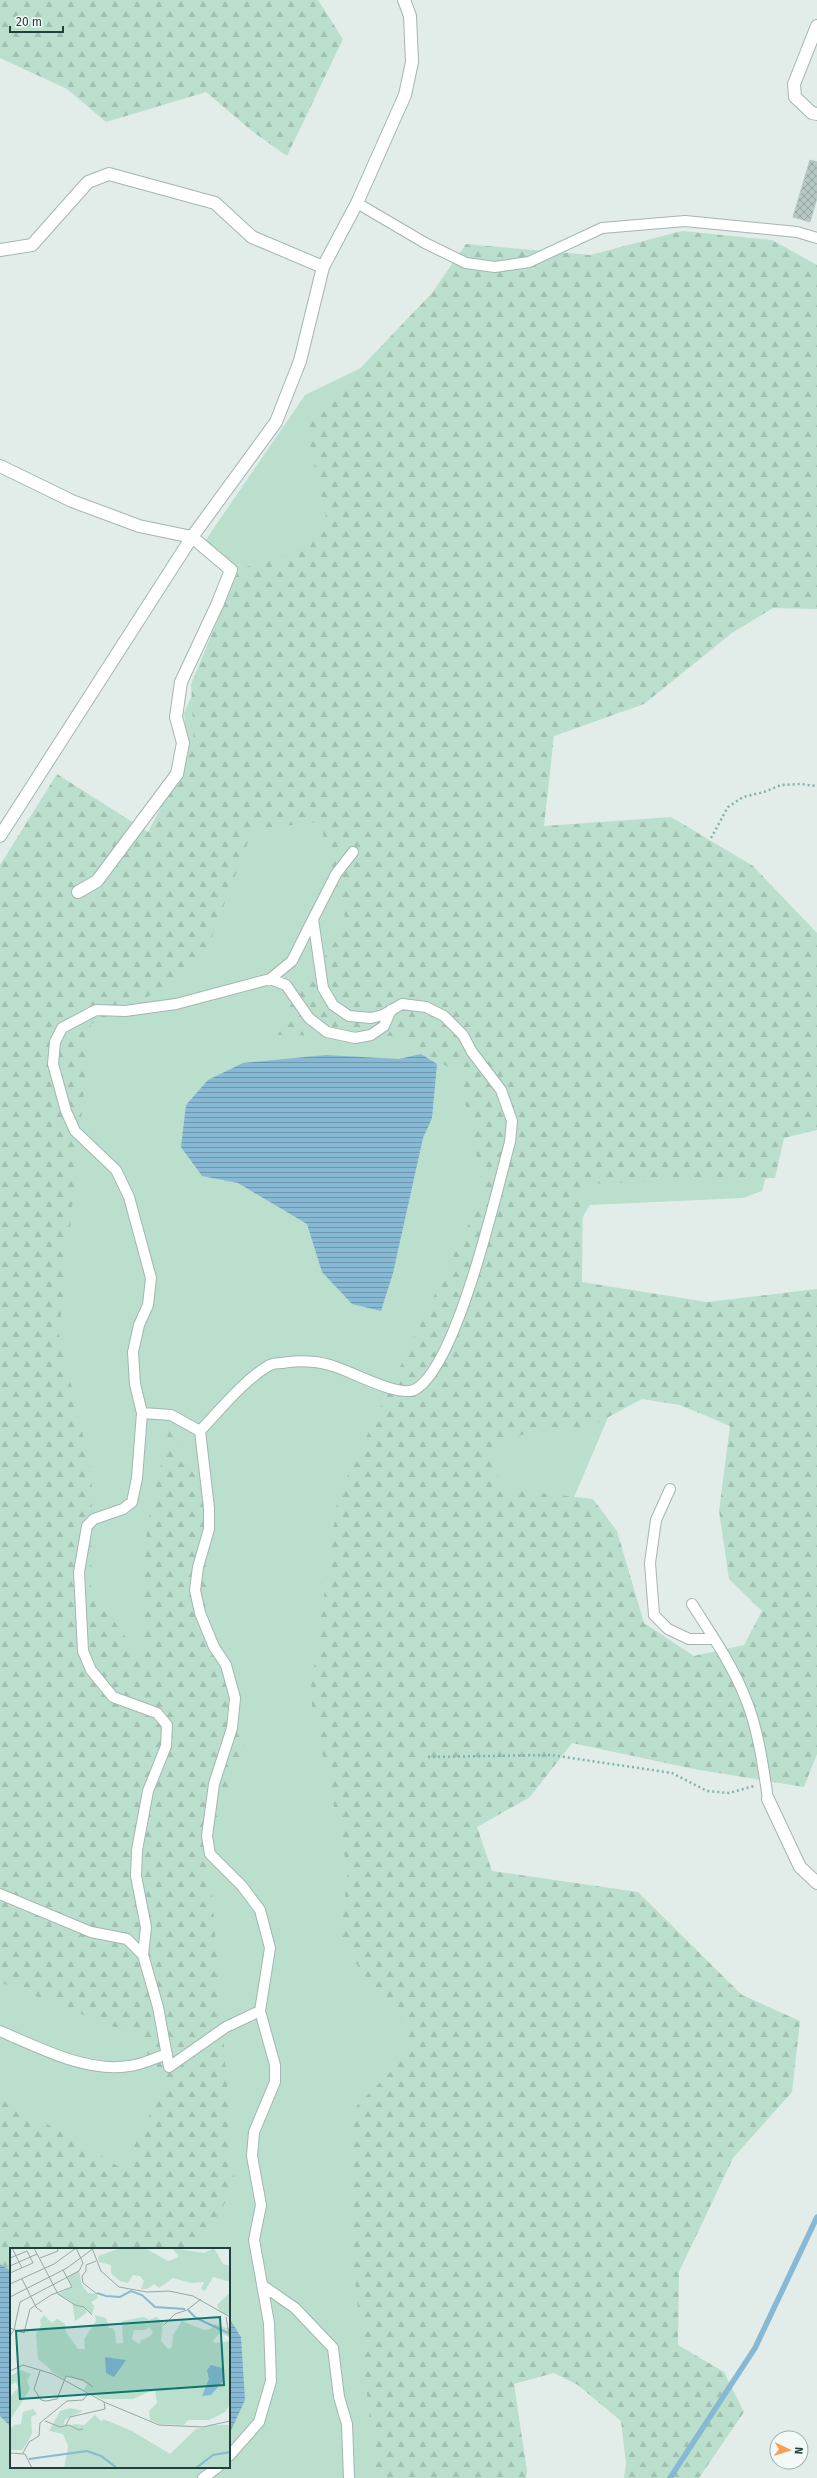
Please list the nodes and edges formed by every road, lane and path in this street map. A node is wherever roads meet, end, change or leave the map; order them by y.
1 (404, 0) edge
2 (817, 26) edge
3 (817, 114) edge
4 (357, 203) junction
5 (817, 238) edge
6 (0, 250) edge
7 (323, 267) junction
8 (0, 466) edge
9 (192, 537) junction
10 (817, 786) edge
11 (2, 828) edge
12 (712, 838) dead end
13 (353, 852) dead end
14 (78, 892) dead end
15 (313, 919) junction
16 (270, 979) junction
17 (391, 1010) junction
18 (142, 1413) junction
19 (200, 1431) junction
20 (670, 1489) dead end
21 (692, 1604) dead end
22 (714, 1638) junction
23 (428, 1757) dead end
24 (766, 1783) junction
25 (768, 1799) joint
26 (817, 1883) edge
27 (0, 1894) edge
28 (143, 1955) junction
29 (260, 2011) junction
30 (0, 2031) edge
31 (167, 2054) junction
32 (262, 2285) junction
33 (230, 2455) edge
34 (217, 2468) edge
35 (203, 2478) edge
36 (349, 2478) edge

1 - 4 street
2 - 3 street
4 - 5 lane
4 - 7 street
6 - 7 street
7 - 9 street
8 - 9 street
9 - 11 street
9 - 14 street
10 - 12 path
13 - 15 lane
15 - 16 lane
15 - 17 lane
16 - 17 lane
16 - 18 lane
17 - 19 lane
18 - 19 lane
18 - 28 lane
19 - 29 lane
20 - 22 lane
21 - 22 lane
22 - 24 lane
23 - 24 path
24 - 25 lane
25 - 26 street
27 - 28 lane
28 - 31 lane
29 - 31 lane
29 - 32 lane
30 - 31 lane
32 - 33 lane
32 - 36 lane
34 - 35 lane

